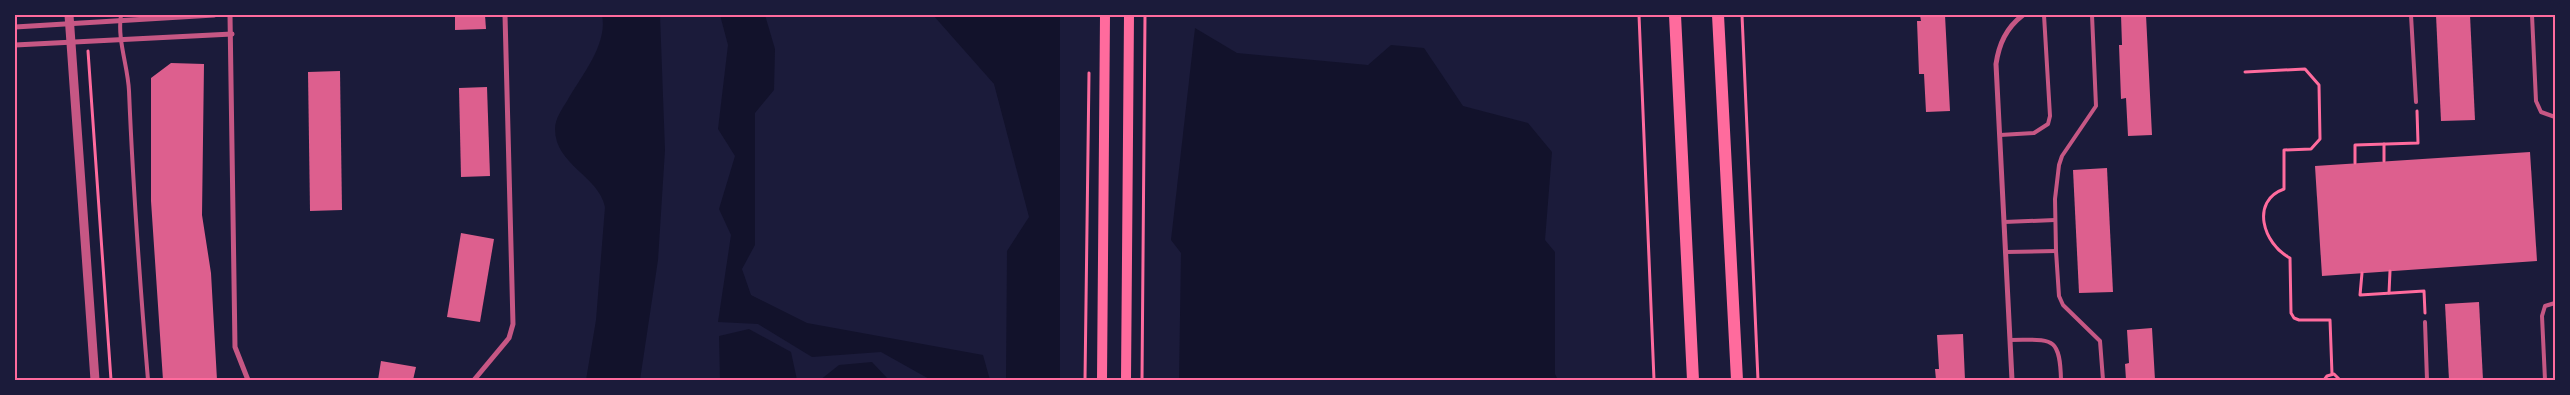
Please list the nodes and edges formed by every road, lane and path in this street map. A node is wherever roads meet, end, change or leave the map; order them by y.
1 (214, 15) edge
2 (230, 15) edge
3 (505, 15) edge
4 (1105, 15) edge
5 (1129, 15) edge
6 (1146, 15) edge
7 (1639, 15) edge
8 (1675, 15) edge
9 (1718, 15) edge
10 (1742, 15) edge
11 (2022, 15) edge
12 (2044, 15) edge
13 (2092, 15) edge
14 (2411, 15) edge
15 (2532, 15) edge
16 (121, 18) edge
17 (69, 19) edge
18 (15, 27) edge
19 (232, 34) junction
20 (121, 39) junction
21 (71, 41) junction
22 (88, 41) junction
23 (15, 45) edge
24 (1089, 64) dead end
25 (2245, 72) dead end
26 (2416, 102) joint
27 (2555, 117) edge
28 (2000, 135) junction
29 (2384, 144) junction
30 (2384, 162) dead end
31 (2355, 163) dead end
32 (2055, 220) junction
33 (2004, 222) junction
34 (2056, 250) junction
35 (2006, 252) junction
36 (2390, 271) dead end
37 (2362, 273) dead end
38 (2389, 293) junction
39 (2555, 303) edge
40 (2425, 322) joint
41 (2010, 340) junction
42 (2332, 374) junction
43 (95, 380) edge
44 (111, 380) edge
45 (148, 380) edge
46 (248, 380) edge
47 (474, 380) edge
48 (1086, 380) edge
49 (1102, 380) edge
50 (1126, 380) edge
51 (1142, 380) edge
52 (1654, 380) edge
53 (1693, 380) edge
54 (1737, 380) edge
55 (1758, 380) edge
56 (2012, 380) edge
57 (2061, 380) edge
58 (2103, 380) edge
59 (2324, 380) edge
60 (2340, 380) edge
61 (2427, 380) edge
62 (2545, 380) edge

1 - 16 street
2 - 19 street
3 - 47 street
4 - 49 main road
5 - 50 main road
6 - 51 path
7 - 52 path
8 - 53 main road
9 - 54 main road
10 - 55 path
11 - 28 street
12 - 28 lane
13 - 32 lane
14 - 26 lane
15 - 27 lane
16 - 17 street
16 - 20 lane
17 - 18 street
17 - 21 street
19 - 20 street
19 - 46 street
20 - 22 street
20 - 45 lane
21 - 22 street
21 - 23 street
21 - 43 street
22 - 44 path
24 - 48 path
25 - 42 path
26 - 29 path
28 - 33 street
29 - 30 path
29 - 31 path
32 - 33 lane
32 - 34 lane
33 - 35 street
34 - 35 lane
34 - 58 lane
35 - 41 street
36 - 38 path
37 - 38 path
38 - 40 path
39 - 62 lane
40 - 61 lane
41 - 56 street
41 - 57 lane
42 - 59 path
42 - 60 path

